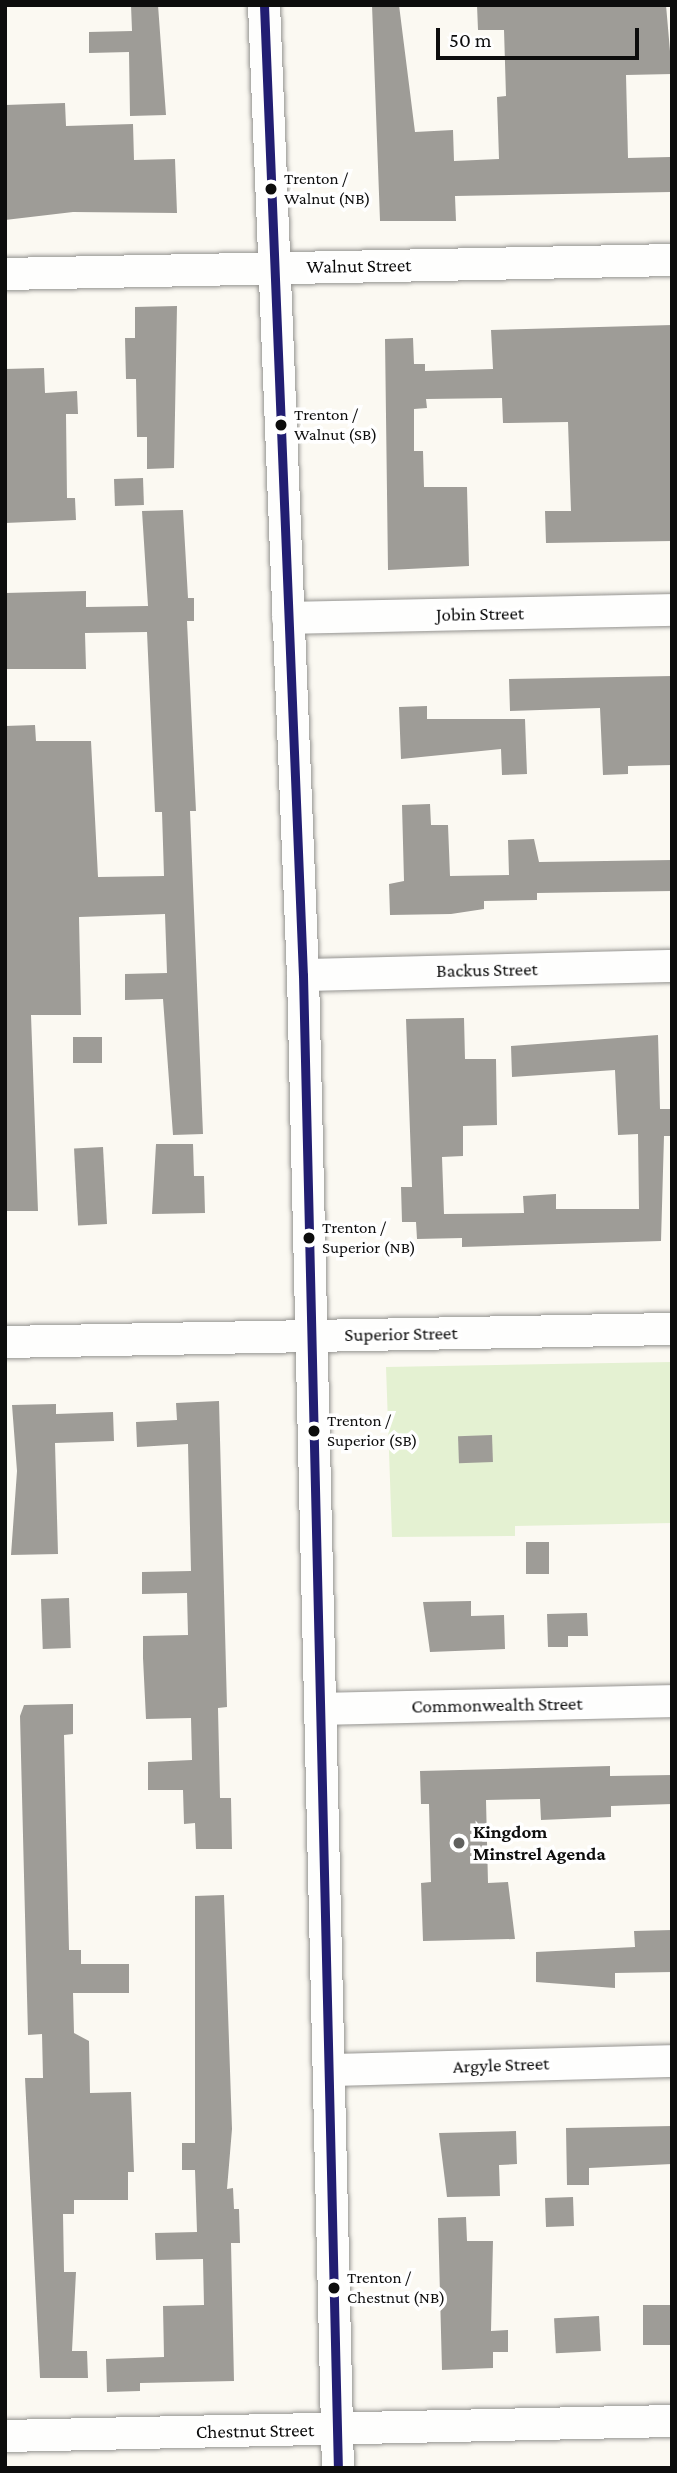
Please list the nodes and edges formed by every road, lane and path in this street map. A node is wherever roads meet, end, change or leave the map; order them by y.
1 (264, 5) edge
2 (672, 260) edge
3 (274, 268) junction
4 (5, 274) edge
5 (672, 610) edge
6 (288, 618) junction
7 (672, 966) edge
8 (303, 975) junction
9 (672, 1329) edge
10 (312, 1336) junction
11 (5, 1342) edge
12 (672, 1701) edge
13 (322, 1709) junction
14 (672, 2060) edge
15 (330, 2070) junction
16 (672, 2421) edge
17 (337, 2429) junction
18 (5, 2437) edge
19 (338, 2468) edge

1 - 3 street
2 - 3 street, Walnut Street
3 - 4 street, Walnut Street
3 - 6 street
5 - 6 street, Jobin Street
6 - 8 street
7 - 8 street, Backus Street
8 - 10 street
9 - 10 street, Superior Street
10 - 11 street, Superior Street
10 - 13 street
12 - 13 street, Commonwealth Street
13 - 15 street
14 - 15 street, Argyle Street
15 - 17 street
16 - 17 street, Chestnut Street
17 - 18 street, Chestnut Street
17 - 19 street

